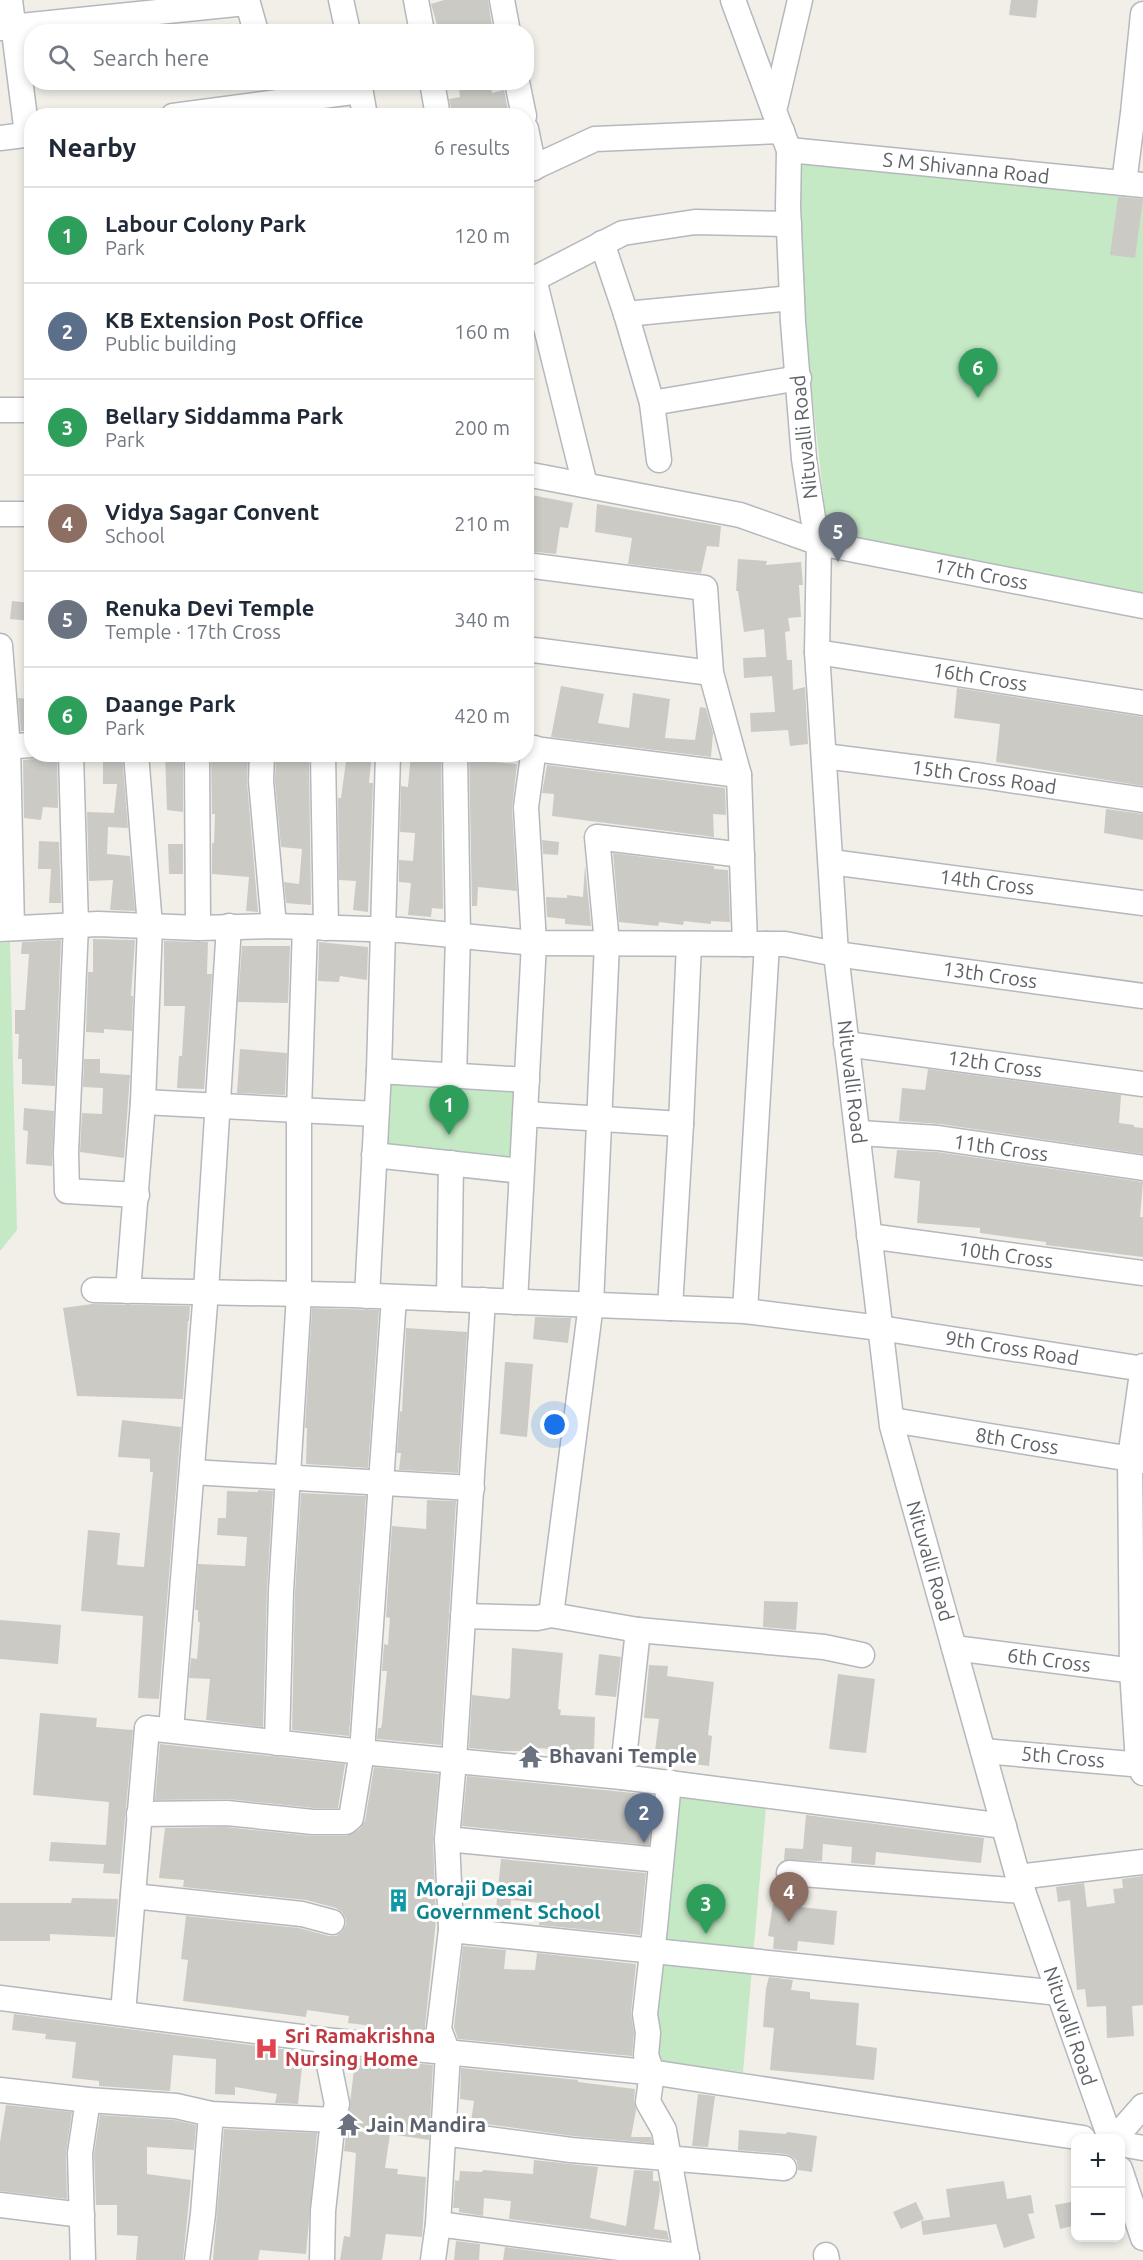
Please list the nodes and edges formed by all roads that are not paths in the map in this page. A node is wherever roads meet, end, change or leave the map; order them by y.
1 (10, 0) edge
2 (341, 0) edge
3 (416, 0) edge
4 (502, 0) edge
5 (733, 0) edge
6 (800, 0) edge
7 (247, 2) edge
8 (1143, 14) edge
9 (36, 24) edge
10 (253, 24) edge
11 (346, 24) edge
12 (420, 24) edge
13 (506, 24) edge
14 (24, 25) edge
15 (7, 27) edge
16 (312, 90) edge
17 (361, 90) edge
18 (433, 90) edge
19 (519, 90) edge
20 (265, 93) edge
21 (205, 108) edge
22 (364, 108) edge
23 (437, 108) edge
24 (523, 108) edge
25 (24, 110) edge
26 (781, 130) junction
27 (24, 135) edge
28 (0, 138) edge
29 (534, 168) edge
30 (1133, 184) edge
31 (789, 224) junction
32 (602, 243) junction
33 (534, 279) edge
34 (534, 296) edge
35 (792, 298) junction
36 (626, 314) junction
37 (799, 378) junction
38 (652, 403) junction
39 (0, 410) edge
40 (24, 410) edge
41 (659, 460) dead end
42 (534, 475) edge
43 (585, 485) junction
44 (0, 514) edge
45 (24, 514) edge
46 (819, 543) junction
47 (534, 566) edge
48 (1143, 606) edge
49 (534, 649) edge
50 (817, 652) junction
51 (0, 653) edge
52 (711, 673) junction
53 (1143, 703) edge
54 (24, 746) edge
55 (4, 747) edge
56 (534, 749) edge
57 (824, 756) junction
58 (71, 762) edge
59 (137, 762) edge
60 (197, 762) edge
61 (262, 762) edge
62 (323, 762) edge
63 (388, 762) edge
64 (455, 762) edge
65 (529, 762) edge
66 (739, 775) junction
67 (1143, 800) edge
68 (5, 836) edge
69 (742, 855) junction
70 (831, 862) junction
71 (1143, 903) edge
72 (76, 925) junction
73 (150, 926) junction
74 (229, 926) junction
75 (274, 926) junction
76 (315, 927) junction
77 (198, 928) junction
78 (6, 929) edge
79 (381, 930) junction
80 (458, 936) junction
81 (534, 943) junction
82 (608, 944) junction
83 (689, 944) junction
84 (756, 944) junction
85 (836, 954) junction
86 (1143, 996) edge
87 (846, 1044) junction
88 (379, 1071) junction
89 (454, 1076) junction
90 (526, 1080) junction
91 (1143, 1084) edge
92 (143, 1102) junction
93 (219, 1106) junction
94 (299, 1110) junction
95 (376, 1114) junction
96 (525, 1114) junction
97 (601, 1119) junction
98 (681, 1124) junction
99 (859, 1133) junction
100 (374, 1155) junction
101 (451, 1163) junction
102 (1143, 1168) edge
103 (521, 1171) junction
104 (137, 1195) junction
105 (869, 1236) junction
106 (1143, 1273) edge
107 (94, 1290) dead end
108 (128, 1291) junction
109 (206, 1291) junction
110 (300, 1294) junction
111 (367, 1296) junction
112 (394, 1298) junction
113 (449, 1299) junction
114 (483, 1300) junction
115 (515, 1302) junction
116 (591, 1304) junction
117 (670, 1308) junction
118 (745, 1311) junction
119 (880, 1328) junction
120 (1143, 1368) edge
121 (892, 1420) junction
122 (1136, 1460) edge
123 (192, 1472) junction
124 (288, 1478) junction
125 (382, 1483) junction
126 (472, 1488) junction
127 (1137, 1574) edge
128 (551, 1615) junction
129 (463, 1616) junction
130 (638, 1630) junction
131 (954, 1648) junction
132 (862, 1655) dead end
133 (1138, 1671) edge
134 (171, 1730) junction
135 (277, 1743) junction
136 (983, 1750) junction
137 (362, 1752) junction
138 (454, 1761) junction
139 (1141, 1767) edge
140 (622, 1777) junction
141 (669, 1782) junction
142 (139, 1814) junction
143 (1004, 1826) junction
144 (447, 1839) junction
145 (660, 1860) junction
146 (1143, 1862) edge
147 (789, 1873) dead end
148 (1020, 1884) junction
149 (133, 1896) junction
150 (332, 1922) dead end
151 (450, 1930) junction
152 (651, 1949) junction
153 (1059, 1993) junction
154 (0, 1998) edge
155 (123, 2013) junction
156 (324, 2040) junction
157 (448, 2053) junction
158 (652, 2073) junction
159 (0, 2090) edge
160 (88, 2100) junction
161 (1143, 2106) edge
162 (211, 2114) junction
163 (333, 2120) junction
164 (442, 2133) junction
165 (1108, 2134) edge
166 (1120, 2134) edge
167 (1071, 2137) edge
168 (1125, 2145) edge
169 (1143, 2148) edge
170 (669, 2158) junction
171 (784, 2169) dead end
172 (1125, 2184) edge
173 (0, 2205) edge
174 (81, 2215) junction
175 (438, 2224) junction
176 (1143, 2238) edge
177 (687, 2259) edge
178 (83, 2260) edge
179 (197, 2260) edge
180 (322, 2260) edge
181 (433, 2260) edge

1 - 15 street
2 - 11 street
3 - 12 street
4 - 13 street
5 - 26 street
6 - 26 street, Nituvalli Road
7 - 9 street
7 - 10 street
8 - 30 street
14 - 15 street
15 - 25 street
16 - 20 street
17 - 22 street
18 - 23 street
19 - 24 street
20 - 21 street
26 - 29 street, S M Shivanna Road
26 - 30 street, S M Shivanna Road
26 - 31 street, Nituvalli Road
27 - 28 street
31 - 32 street
31 - 35 street, Nituvalli Road
32 - 33 street
32 - 36 street
34 - 43 street
35 - 36 street
35 - 37 street, Nituvalli Road
36 - 38 street
37 - 38 street
37 - 46 street, Nituvalli Road
38 - 41 street
39 - 40 street
42 - 43 street, 17th Cross
43 - 46 street, 17th Cross
44 - 45 street
46 - 48 street, 17th Cross
46 - 50 street, Nituvalli Road
47 - 52 street
49 - 52 street
50 - 53 street, 16th Cross
50 - 57 street, Nituvalli Road
51 - 55 street
52 - 66 street
54 - 55 street
55 - 68 street
56 - 66 street
57 - 67 street, 15th Cross Road
57 - 70 street, Nituvalli Road
58 - 72 street
59 - 73 street
60 - 77 street
61 - 75 street
62 - 76 street
63 - 79 street
64 - 80 street
65 - 81 street
66 - 69 street
68 - 78 street
69 - 82 street
69 - 84 street
70 - 71 street, 14th Cross
70 - 85 street, Nituvalli Road
72 - 73 street, 13th Cross
72 - 78 street, 13th Cross
72 - 104 street
73 - 77 street, 13th Cross
73 - 92 street
74 - 75 street, 13th Cross
74 - 77 street, 13th Cross
74 - 93 street
75 - 76 street, 13th Cross
76 - 79 street, 13th Cross
76 - 94 street
79 - 80 street, 13th Cross
79 - 88 street
80 - 81 street, 13th Cross
80 - 89 street
81 - 82 street, 13th Cross
81 - 90 street
82 - 83 street, 13th Cross
82 - 97 street
83 - 84 street, 13th Cross
83 - 98 street
84 - 85 street, 13th Cross
84 - 118 street
85 - 86 street, 13th Cross
85 - 87 street, Nituvalli Road
87 - 91 street, 12th Cross
87 - 99 street, Nituvalli Road
88 - 89 street
88 - 95 street
89 - 90 street
90 - 96 street
92 - 93 street
92 - 104 street
93 - 94 street
93 - 109 street
94 - 95 street
94 - 110 street
95 - 100 street
96 - 97 street
96 - 103 street
97 - 98 street
97 - 116 street
98 - 117 street
99 - 102 street, 11th Cross
99 - 105 street, Nituvalli Road
100 - 101 street
100 - 111 street
101 - 103 street
101 - 113 street
103 - 115 street
104 - 108 street
105 - 106 street, 10th Cross
105 - 119 street, Nituvalli Road
107 - 108 street, 9th Cross Road
108 - 109 street, 9th Cross Road
109 - 110 street, 9th Cross Road
109 - 123 street
110 - 111 street, 9th Cross Road
110 - 124 street
111 - 112 street, 9th Cross Road
112 - 113 street, 9th Cross Road
112 - 125 street
113 - 114 street, 9th Cross Road
114 - 115 street, 9th Cross Road
114 - 126 street
115 - 116 street, 9th Cross Road
116 - 117 street, 9th Cross Road
116 - 128 street
117 - 118 street, 9th Cross Road
118 - 119 street, 9th Cross Road
119 - 120 street, 9th Cross Road
119 - 121 street, Nituvalli Road
120 - 122 street
121 - 122 street, 8th Cross
121 - 131 street, Nituvalli Road
122 - 127 street
123 - 124 street
123 - 134 street
124 - 125 street
124 - 135 street
125 - 126 street
125 - 137 street
126 - 129 street
127 - 133 street
128 - 129 street
128 - 130 street
129 - 138 street
130 - 132 street
130 - 140 street
131 - 133 street, 6th Cross
131 - 136 street, Nituvalli Road
133 - 139 street
134 - 135 street
134 - 142 street
135 - 137 street
136 - 139 street, 5th Cross
136 - 143 street, Nituvalli Road
137 - 138 street
137 - 142 street
138 - 140 street
138 - 144 street
140 - 141 street
141 - 143 street
141 - 145 street
142 - 149 street
143 - 148 street, Nituvalli Road
144 - 145 street
144 - 151 street
145 - 152 street
146 - 148 street
147 - 148 street
148 - 153 street, Nituvalli Road
149 - 150 street
149 - 155 street
151 - 152 street
151 - 157 street
152 - 153 street
152 - 158 street
153 - 165 street, Nituvalli Road
154 - 155 street
155 - 156 street
156 - 157 street
156 - 163 street
157 - 158 street
157 - 164 street
158 - 167 street
158 - 170 street
159 - 160 street
160 - 162 street
160 - 174 street
161 - 166 street
162 - 163 street
162 - 179 street
163 - 180 street
164 - 170 street
164 - 175 street
168 - 169 street
170 - 171 street
170 - 177 street
172 - 176 street
173 - 174 street
174 - 178 street
175 - 177 street
175 - 181 street

